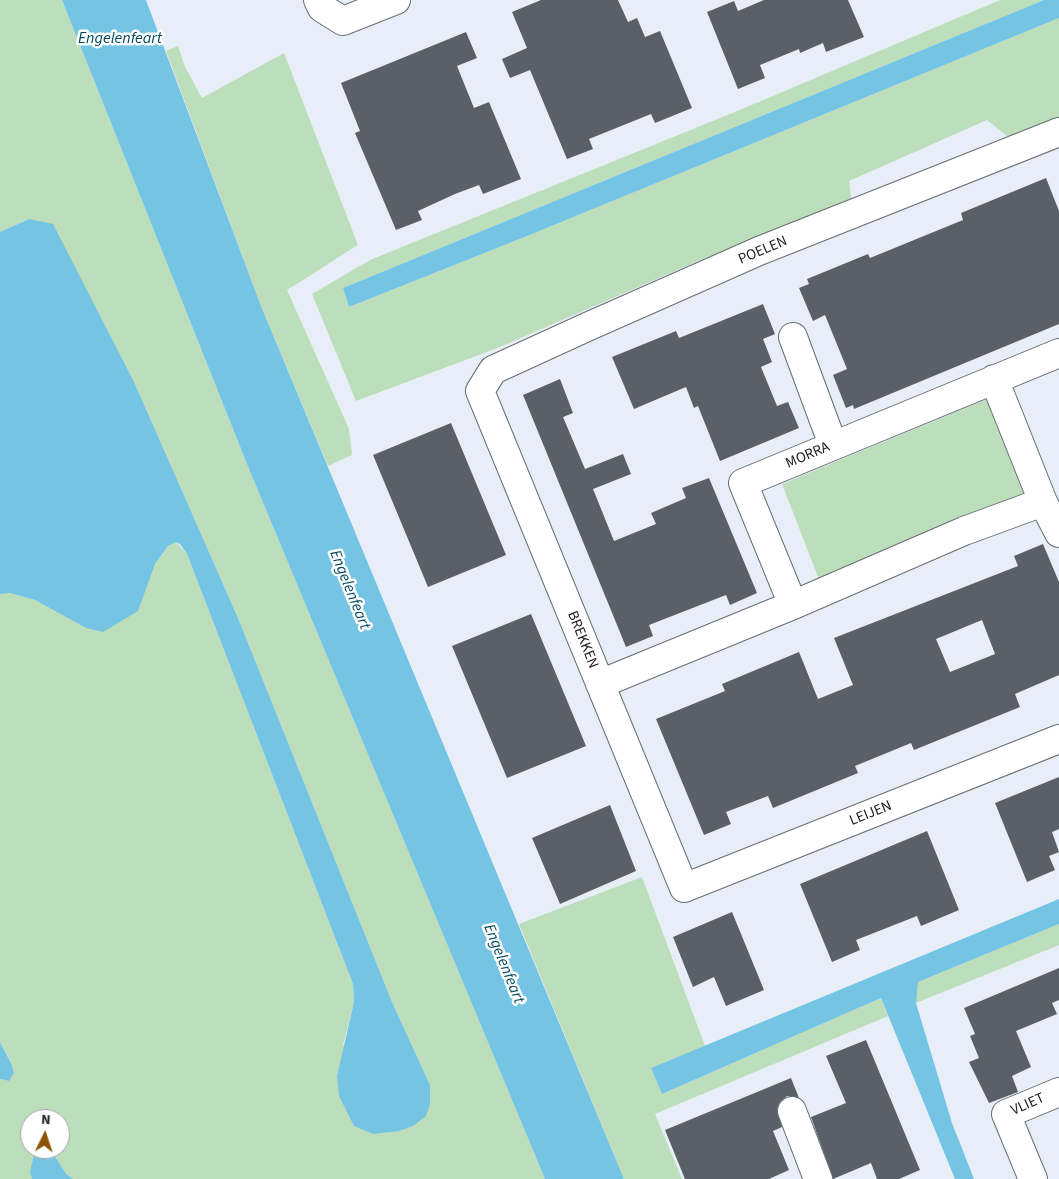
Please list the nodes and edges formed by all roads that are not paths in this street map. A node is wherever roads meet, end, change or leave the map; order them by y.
1 (396, 0) edge
2 (320, 4) edge
3 (1059, 132) edge
4 (793, 337) dead end
5 (1059, 353) edge
6 (994, 380) junction
7 (480, 391) joint
8 (833, 445) junction
9 (1043, 502) junction
10 (1059, 533) edge
11 (793, 605) junction
12 (600, 684) junction
13 (1059, 739) edge
14 (684, 888) joint
15 (1059, 1092) edge
16 (792, 1112) dead end
17 (809, 1176) edge
18 (1033, 1179) edge

1 - 2 street
3 - 7 street, POELEN
4 - 8 street
5 - 6 street, MORRA
6 - 8 street, MORRA
6 - 9 street
7 - 12 street, BREKKEN
8 - 11 street, MORRA
9 - 10 street
9 - 11 street
11 - 12 street
12 - 14 street, BREKKEN
13 - 14 street, LEIJEN
15 - 18 street, VLIET
16 - 17 street

